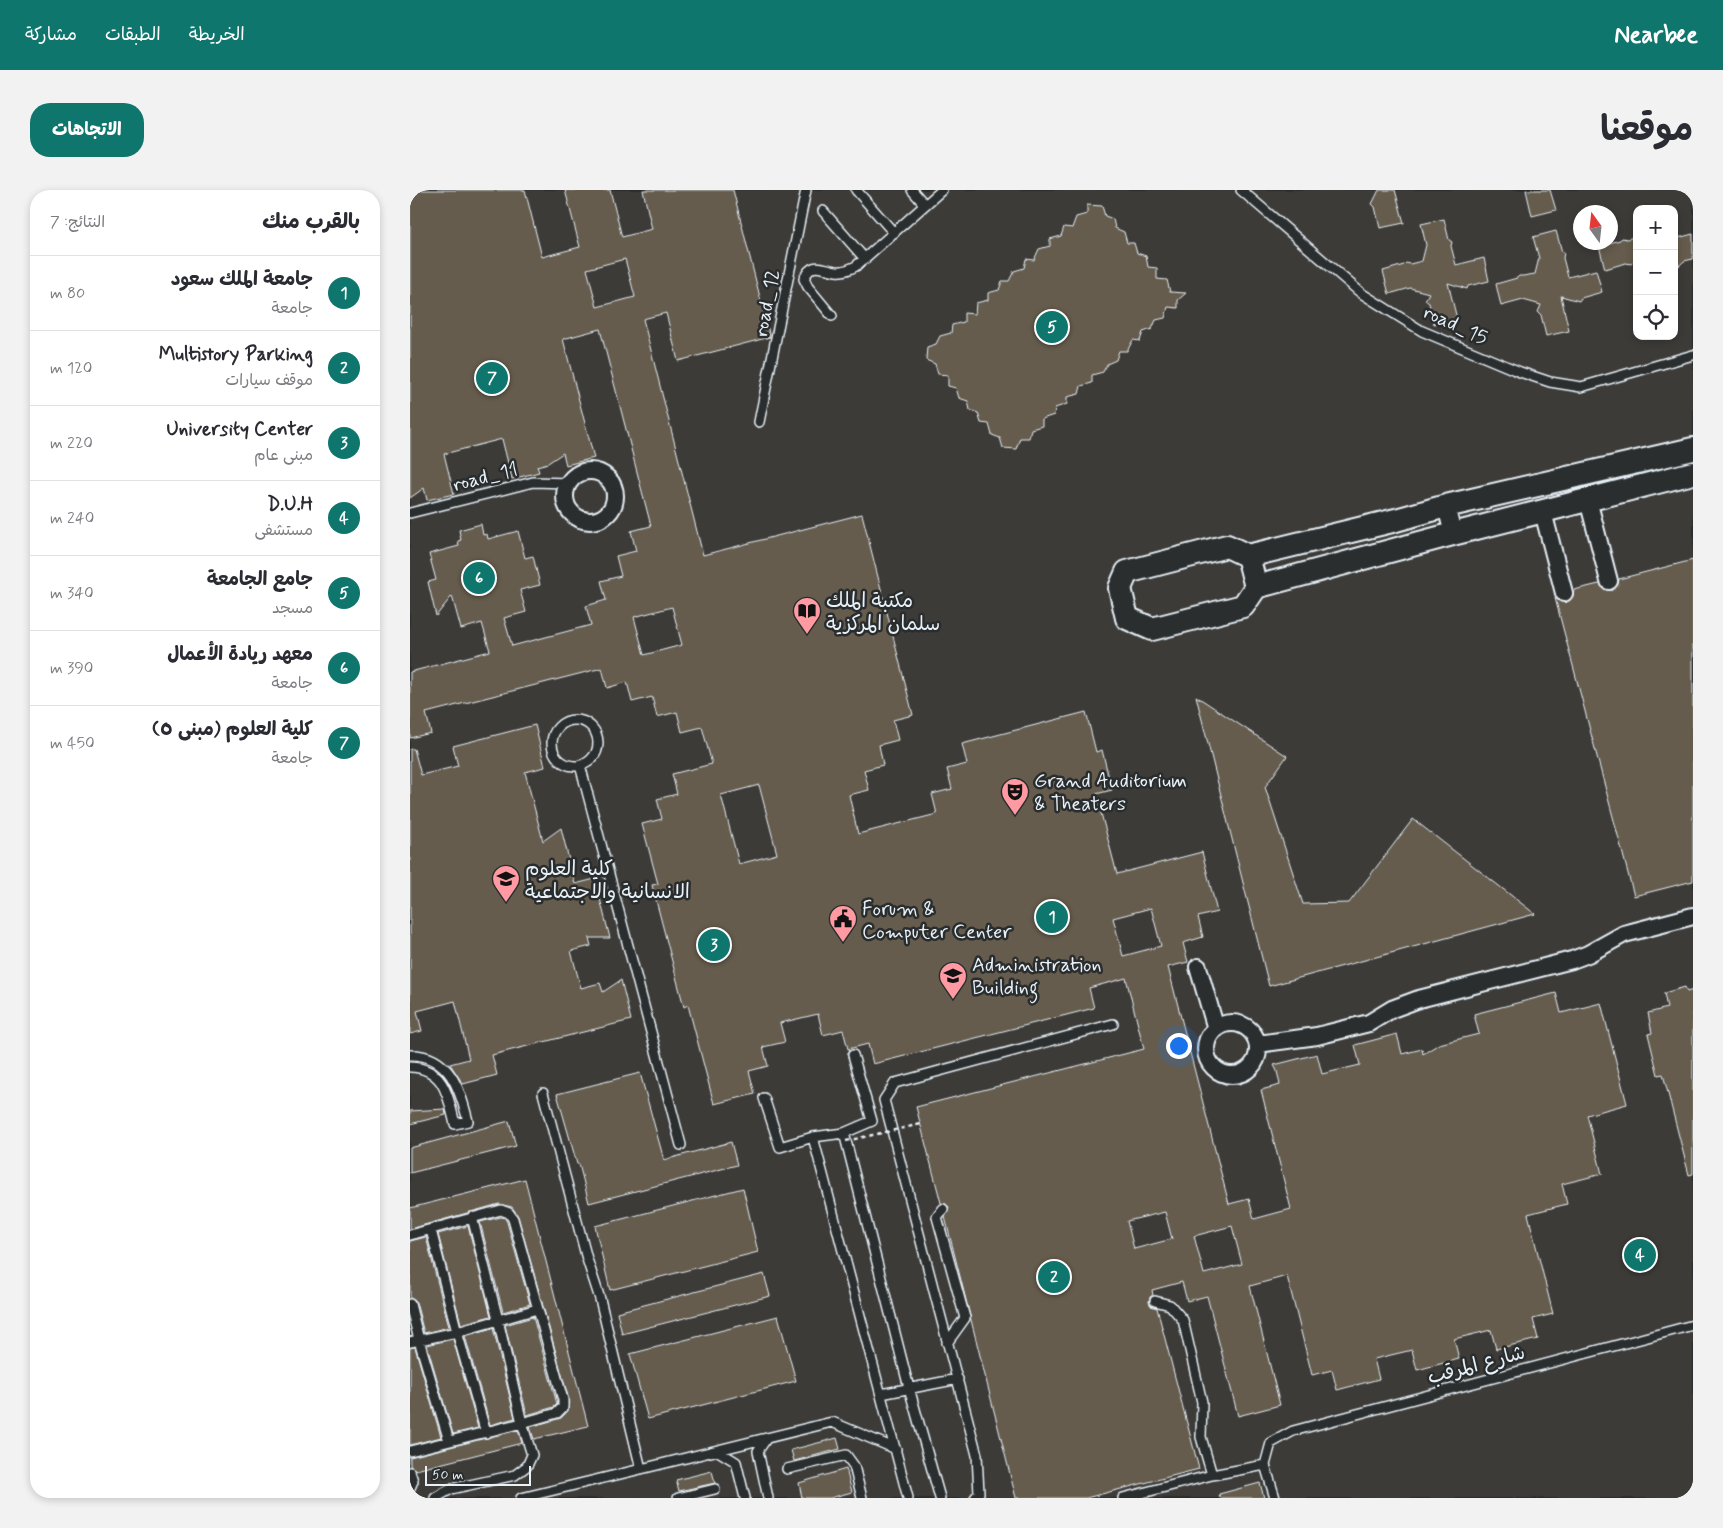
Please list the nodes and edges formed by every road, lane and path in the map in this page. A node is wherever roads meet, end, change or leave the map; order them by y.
1 (806, 190) edge
2 (856, 190) edge
3 (912, 190) edge
4 (942, 190) edge
5 (1241, 190) edge
6 (925, 205) junction
7 (823, 212) dead end
8 (894, 232) junction
9 (865, 259) junction
10 (832, 316) dead end
11 (1693, 355) edge
12 (760, 422) dead end
13 (1693, 449) edge
14 (1693, 473) edge
15 (569, 483) dead end
16 (1588, 500) junction
17 (1446, 506) junction
18 (1543, 512) junction
19 (410, 513) edge
20 (1396, 520) junction
21 (1452, 534) junction
22 (1403, 548) junction
23 (1248, 556) junction
24 (1609, 582) dead end
25 (1256, 587) junction
26 (1564, 593) dead end
27 (580, 765) junction
28 (1693, 916) edge
29 (1198, 967) dead end
30 (1113, 1024) dead end
31 (1216, 1029) junction
32 (1258, 1044) junction
33 (410, 1055) edge
34 (853, 1055) dead end
35 (410, 1067) edge
36 (543, 1094) dead end
37 (764, 1098) dead end
38 (921, 1124) dead end
39 (813, 1137) junction
40 (845, 1137) junction
41 (681, 1145) dead end
42 (942, 1209) dead end
43 (472, 1217) junction
44 (431, 1230) junction
45 (410, 1235) edge
46 (1155, 1302) dead end
47 (410, 1304) edge
48 (537, 1309) junction
49 (498, 1320) junction
50 (1693, 1325) edge
51 (457, 1332) junction
52 (414, 1341) edge
53 (947, 1343) junction
54 (958, 1379) junction
55 (909, 1388) junction
56 (881, 1394) junction
57 (522, 1423) junction
58 (486, 1433) junction
59 (766, 1439) junction
60 (449, 1442) junction
61 (896, 1449) junction
62 (410, 1451) edge
63 (718, 1451) junction
64 (1265, 1465) junction
65 (787, 1468) dead end
66 (641, 1469) junction
67 (410, 1472) edge
68 (1212, 1476) junction
69 (410, 1488) edge
70 (715, 1489) dead end
71 (978, 1496) edge
72 (532, 1497) edge
73 (435, 1498) edge
74 (521, 1498) edge
75 (678, 1498) edge
76 (746, 1498) edge
77 (768, 1498) edge
78 (862, 1498) edge
79 (908, 1498) edge
80 (940, 1498) edge
81 (1123, 1498) edge
82 (1275, 1498) edge

1 - 12 lane, road_12
2 - 8 lane
3 - 6 lane
4 - 6 lane
5 - 11 lane, road_15
6 - 8 lane
7 - 9 lane
8 - 9 lane
9 - 10 lane
13 - 17 street
14 - 16 street
15 - 19 lane, road_11
16 - 18 street
16 - 24 street
17 - 20 street
17 - 21 street
18 - 21 street
18 - 26 street
20 - 22 street
20 - 23 street
21 - 22 street
22 - 25 street
23 - 25 street
23 - 25 street
27 - 27 lane
27 - 41 lane
28 - 32 street
29 - 31 street
30 - 53 lane
31 - 32 street
31 - 32 street
33 - 35 lane
34 - 40 lane
36 - 66 lane
37 - 39 lane
38 - 40 path, bridge
39 - 40 lane
39 - 56 lane
40 - 55 lane
42 - 53 lane
43 - 44 lane
43 - 48 lane
43 - 49 lane
44 - 45 lane
44 - 51 lane
46 - 68 lane
47 - 52 lane
48 - 49 lane
48 - 57 lane
49 - 51 lane
49 - 57 lane
50 - 64 lane, شارع المرقب
51 - 52 lane
51 - 58 lane
52 - 60 lane
53 - 54 lane
54 - 55 lane
54 - 71 lane
55 - 56 lane
55 - 80 lane
56 - 61 lane
57 - 58 lane
57 - 73 lane
58 - 60 lane
59 - 61 lane
59 - 63 lane
59 - 77 lane
60 - 62 lane
61 - 79 lane
63 - 66 lane
63 - 76 lane
64 - 68 lane
64 - 82 lane
65 - 78 lane
66 - 72 lane
67 - 69 lane
68 - 81 lane
70 - 75 lane
72 - 74 lane

